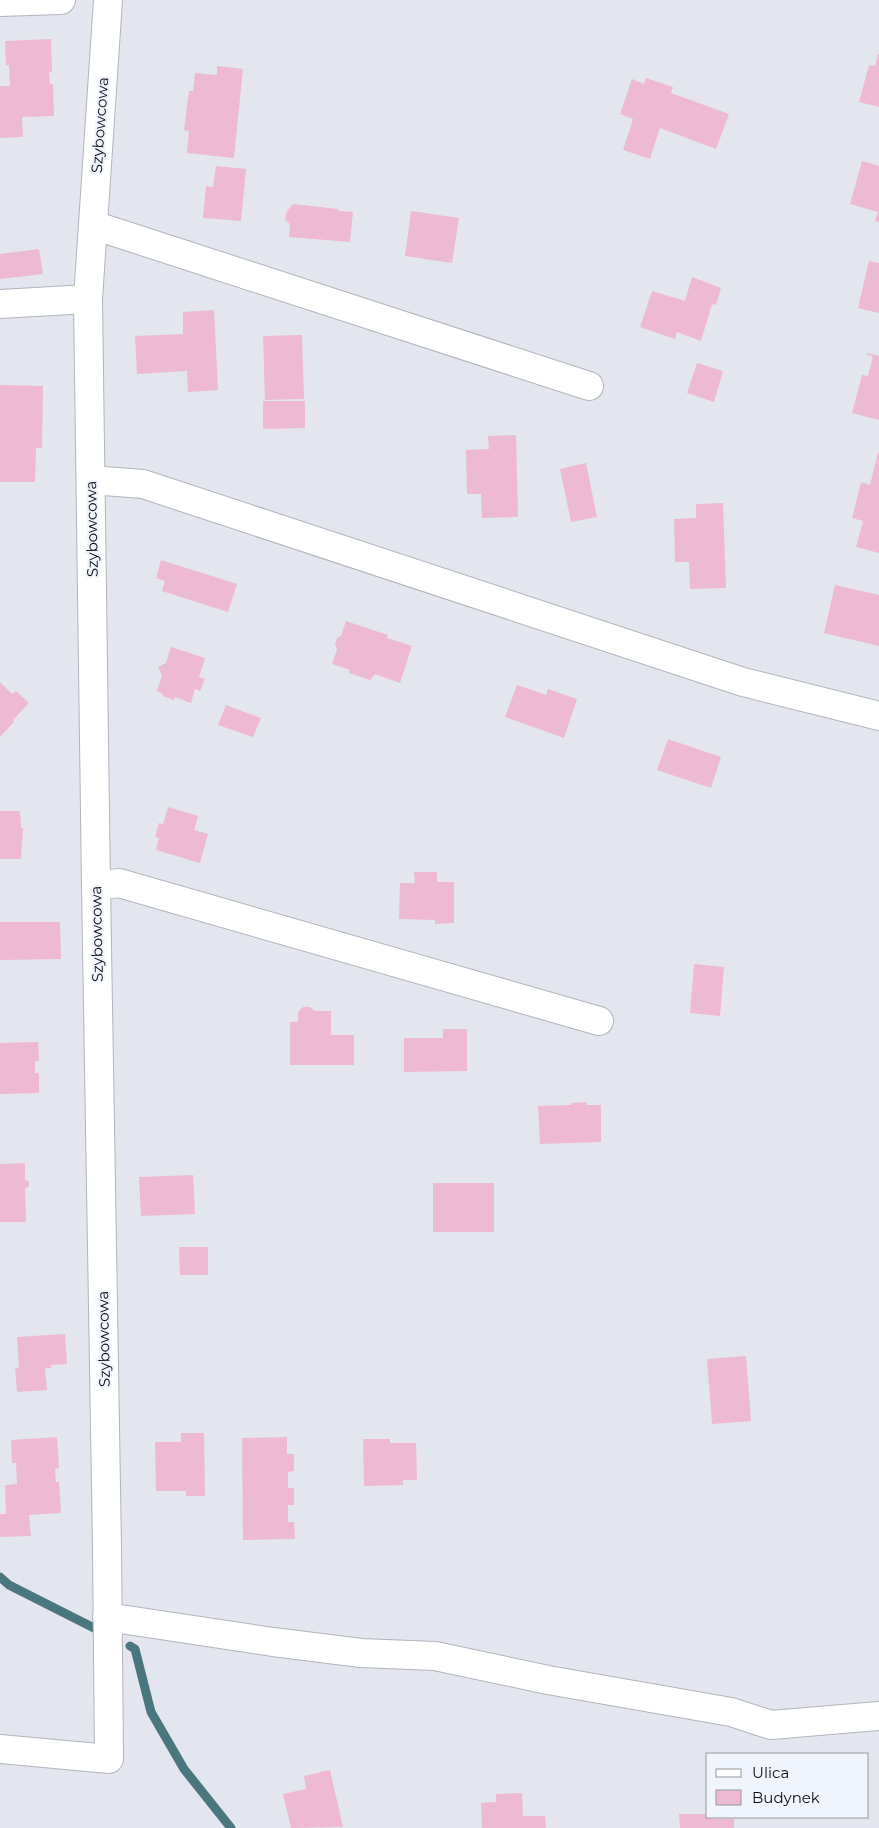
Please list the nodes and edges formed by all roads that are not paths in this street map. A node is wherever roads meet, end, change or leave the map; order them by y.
1 (61, 0) edge
2 (108, 0) edge
3 (0, 2) edge
4 (93, 225) junction
5 (88, 299) junction
6 (0, 304) edge
7 (589, 386) dead end
8 (91, 480) junction
9 (879, 716) edge
10 (96, 886) junction
11 (599, 1021) dead end
12 (107, 1617) junction
13 (879, 1716) edge
14 (0, 1749) edge

1 - 3 street
2 - 4 street, Szybowcowa
4 - 5 street, Szybowcowa
4 - 7 street
5 - 6 street
5 - 8 street, Szybowcowa
8 - 9 street
8 - 10 street, Szybowcowa
10 - 11 street
10 - 12 street, Szybowcowa
12 - 13 street
12 - 14 street, Szybowcowa

